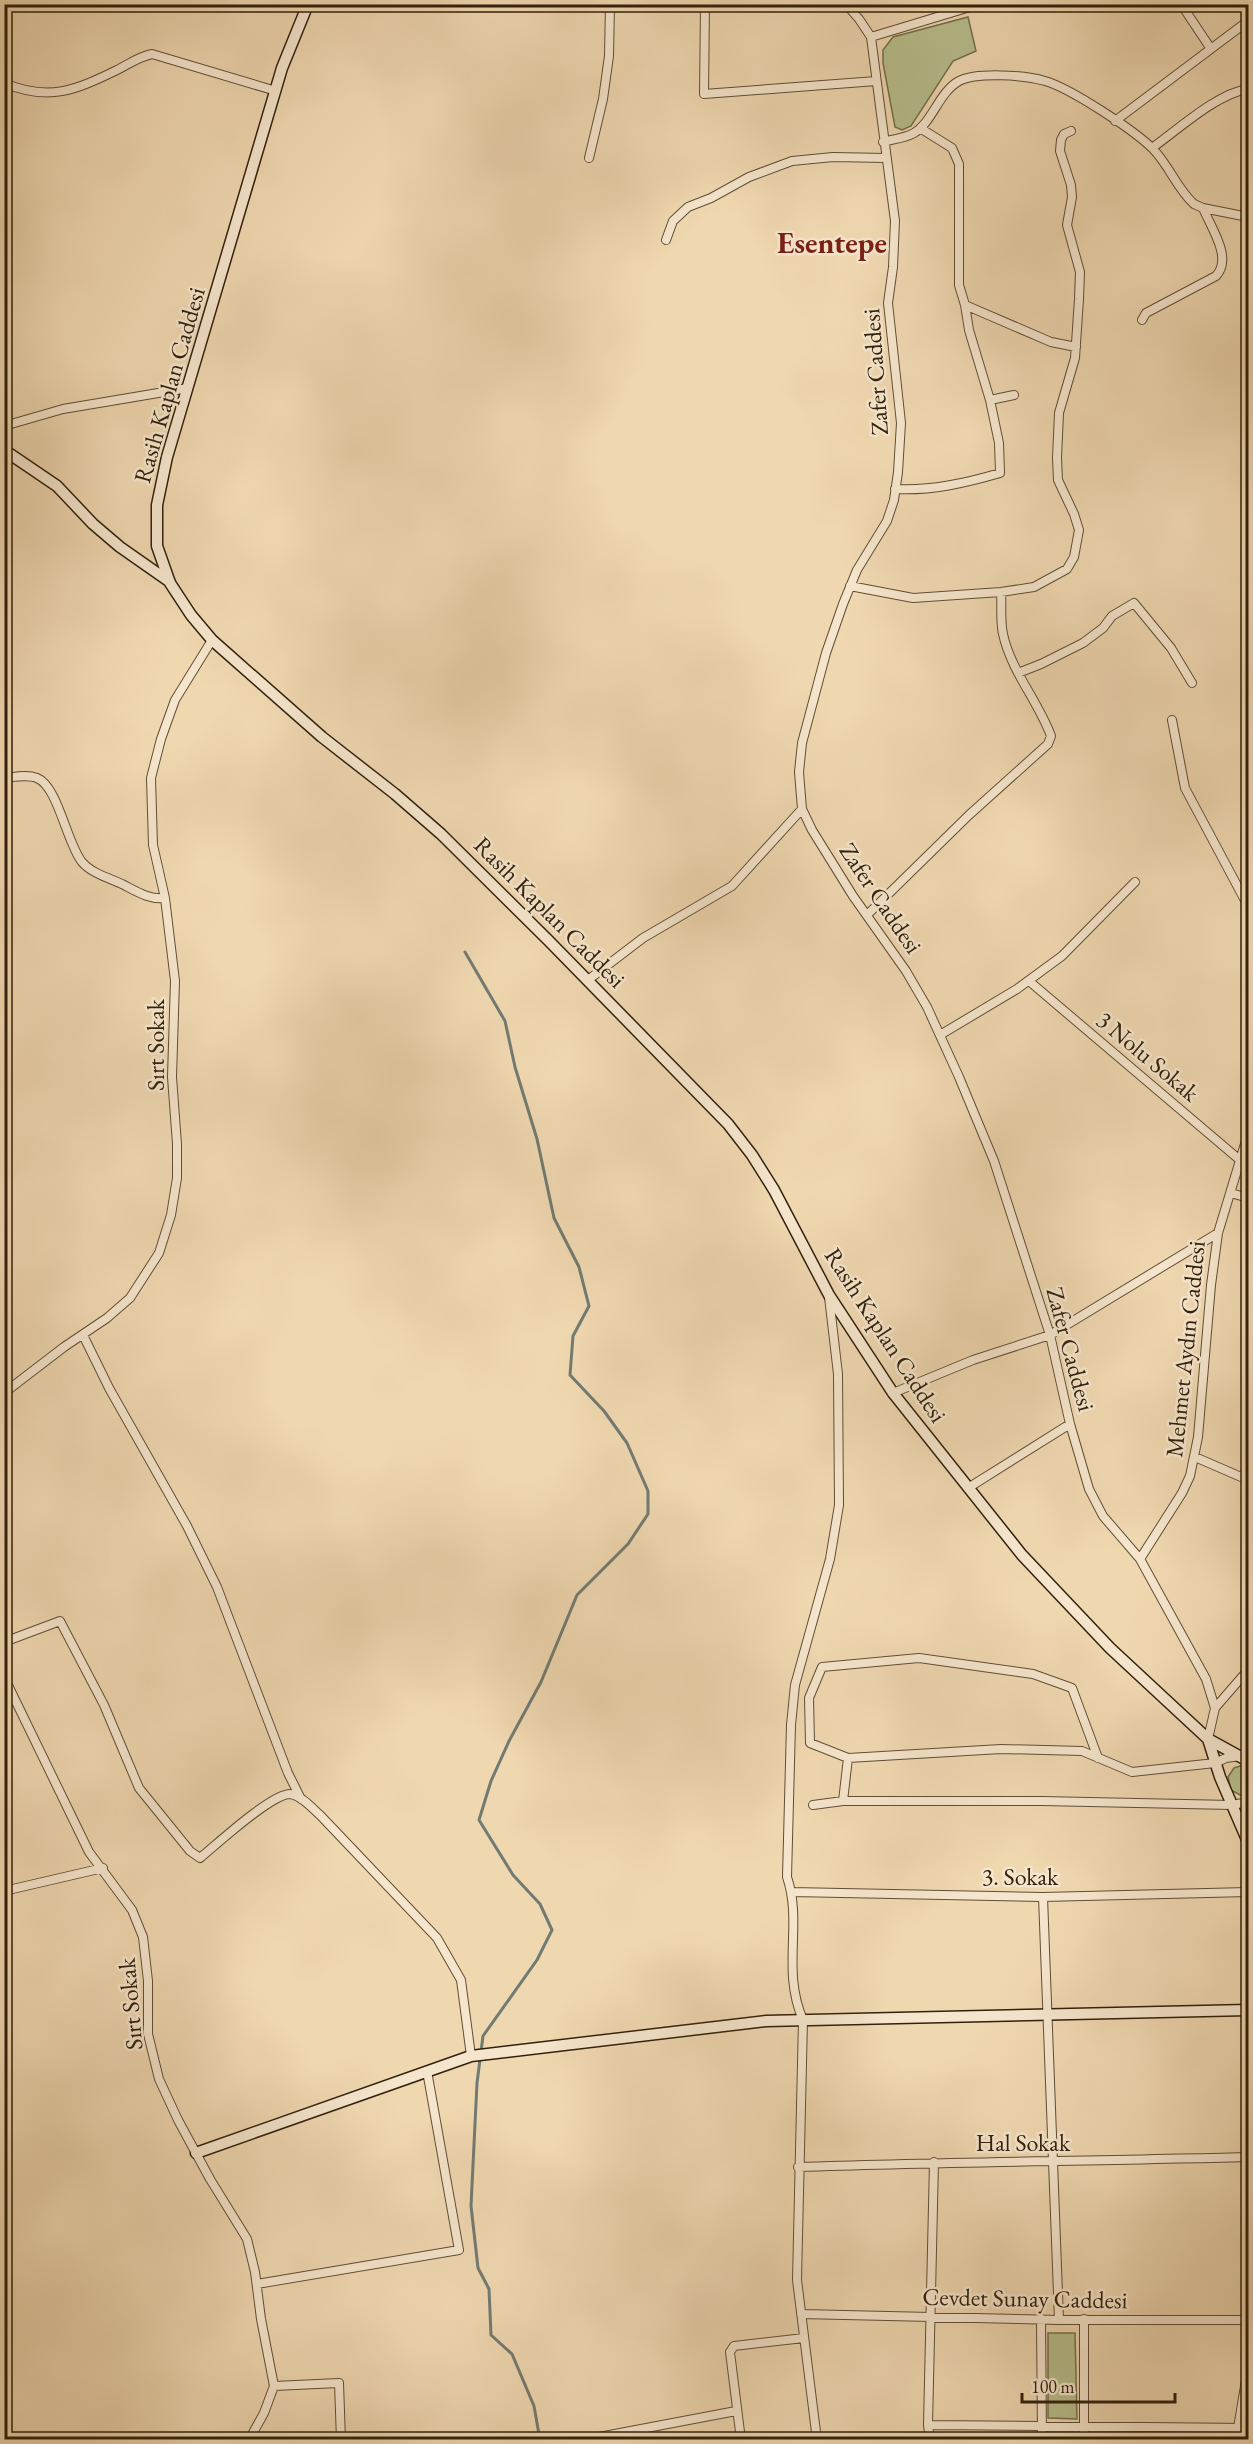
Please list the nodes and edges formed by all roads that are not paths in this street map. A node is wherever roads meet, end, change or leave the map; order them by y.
1 (308, 4) edge
2 (610, 4) edge
3 (705, 4) edge
4 (846, 4) edge
5 (980, 4) edge
6 (1181, 4) edge
7 (1248, 21) edge
8 (871, 37) junction
9 (1210, 49) junction
10 (876, 81) junction
11 (4, 83) edge
12 (1248, 89) edge
13 (276, 90) junction
14 (1115, 121) junction
15 (920, 128) junction
16 (1071, 131) dead end
17 (883, 142) junction
18 (1152, 148) junction
19 (589, 158) dead end
20 (886, 158) junction
21 (1203, 208) junction
22 (1248, 216) edge
23 (666, 240) dead end
24 (965, 305) junction
25 (1142, 320) dead end
26 (1076, 347) junction
27 (188, 388) junction
28 (1014, 395) dead end
29 (990, 400) junction
30 (4, 426) edge
31 (4, 450) edge
32 (895, 489) junction
33 (170, 583) junction
34 (850, 586) junction
35 (1001, 592) junction
36 (212, 640) junction
37 (1018, 673) junction
38 (1192, 683) dead end
39 (1172, 720) dead end
40 (4, 778) edge
41 (802, 808) junction
42 (1135, 882) dead end
43 (165, 898) junction
44 (1248, 906) edge
45 (867, 915) junction
46 (588, 980) junction
47 (1029, 981) junction
48 (940, 1035) junction
49 (1248, 1134) edge
50 (1241, 1161) junction
51 (1231, 1193) junction
52 (1248, 1198) edge
53 (1218, 1233) junction
54 (829, 1295) junction
55 (83, 1335) junction
56 (1050, 1335) junction
57 (4, 1393) edge
58 (893, 1393) junction
59 (1070, 1424) junction
60 (1195, 1457) junction
61 (1248, 1480) edge
62 (968, 1488) junction
63 (1140, 1559) junction
64 (4, 1642) edge
65 (1248, 1670) edge
66 (4, 1677) edge
67 (1215, 1708) junction
68 (1208, 1739) junction
69 (848, 1758) junction
70 (1098, 1758) junction
71 (1244, 1759) edge
72 (1215, 1763) junction
73 (301, 1799) junction
74 (843, 1801) junction
75 (1248, 1802) edge
76 (813, 1805) dead end
77 (1232, 1805) junction
78 (1248, 1842) edge
79 (103, 1868) junction
80 (4, 1891) edge
81 (792, 1892) junction
82 (1248, 1892) edge
83 (1043, 1897) junction
84 (1248, 2010) edge
85 (1048, 2015) junction
86 (803, 2020) junction
87 (471, 2056) junction
88 (427, 2071) junction
89 (196, 2153) junction
90 (1248, 2157) edge
91 (934, 2162) junction
92 (1053, 2162) junction
93 (798, 2167) junction
94 (256, 2284) junction
95 (801, 2314) junction
96 (929, 2316) junction
97 (1041, 2319) junction
98 (1084, 2319) junction
99 (1059, 2320) junction
100 (1248, 2320) edge
101 (804, 2338) junction
102 (1248, 2347) edge
103 (274, 2386) junction
104 (736, 2411) junction
105 (928, 2425) junction
106 (1041, 2427) junction
107 (1084, 2428) junction
108 (1238, 2428) junction
109 (1248, 2428) edge
110 (249, 2439) edge
111 (341, 2439) edge
112 (599, 2439) edge
113 (741, 2439) edge
114 (817, 2439) edge
115 (930, 2439) edge
116 (1042, 2439) edge
117 (1084, 2439) edge
118 (1236, 2439) edge

1 - 13 street, Rasih Kaplan Caddesi
2 - 19 street
3 - 10 street
4 - 8 street
5 - 8 street
6 - 9 street
7 - 9 street
8 - 10 street, Zafer Caddesi
9 - 14 street
10 - 17 street, Zafer Caddesi
11 - 13 street
12 - 18 street
13 - 27 street, Rasih Kaplan Caddesi
14 - 15 street
14 - 18 street
15 - 17 street
15 - 24 street
16 - 26 street
17 - 20 street, Zafer Caddesi
18 - 21 street
20 - 23 street
20 - 32 street, Zafer Caddesi
21 - 22 street
21 - 25 street
24 - 26 street
24 - 29 street
26 - 35 street
27 - 30 street
27 - 33 street, Rasih Kaplan Caddesi
28 - 29 street
29 - 32 street
31 - 33 street
32 - 34 street, Zafer Caddesi
33 - 36 street, Rasih Kaplan Caddesi
34 - 35 street
34 - 41 street, Zafer Caddesi
35 - 37 street
36 - 43 street, Sırt Sokak
36 - 46 street, Rasih Kaplan Caddesi
37 - 38 street
37 - 45 street
39 - 44 street
40 - 43 street
41 - 45 street, Zafer Caddesi
41 - 46 street
42 - 47 street
43 - 55 street, Sırt Sokak
45 - 48 street, Zafer Caddesi
46 - 54 street, Rasih Kaplan Caddesi
47 - 48 street
47 - 50 street, 3 Nolu Sokak
48 - 56 street, Zafer Caddesi
49 - 50 street, Mehmet Aydın Caddesi
50 - 51 street, Mehmet Aydın Caddesi
51 - 52 street
51 - 53 street, Mehmet Aydın Caddesi
53 - 56 street
53 - 60 street, Mehmet Aydın Caddesi
54 - 58 street, Rasih Kaplan Caddesi
54 - 81 street
55 - 57 street, Sırt Sokak
55 - 73 street
56 - 58 street
56 - 59 street, Zafer Caddesi
58 - 62 street, Rasih Kaplan Caddesi
59 - 62 street
59 - 63 street, Zafer Caddesi
60 - 61 street
60 - 63 street, Mehmet Aydın Caddesi
62 - 68 street, Rasih Kaplan Caddesi
63 - 67 street, Zafer Caddesi
64 - 73 street
65 - 67 street
66 - 79 street, Sırt Sokak
67 - 68 street, Zafer Caddesi
68 - 71 street, Rasih Kaplan Caddesi
68 - 72 street
69 - 70 street
69 - 70 street
69 - 74 street
70 - 72 street
71 - 72 street
72 - 77 street
73 - 87 street
74 - 76 street
74 - 77 street
75 - 77 street
77 - 78 street
79 - 80 street
79 - 89 street, Sırt Sokak
81 - 83 street, 3. Sokak
81 - 86 street
82 - 83 street, 3. Sokak
83 - 85 street
84 - 85 street
85 - 86 street
85 - 92 street
86 - 87 street
86 - 93 street
87 - 88 street
88 - 89 street
88 - 94 street
89 - 94 street, Sırt Sokak
90 - 92 street, Hal Sokak
91 - 92 street, Hal Sokak
91 - 93 street, Hal Sokak
91 - 96 street
92 - 99 street
93 - 95 street
94 - 103 street, Sırt Sokak
95 - 96 street, Cevdet Sunay Caddesi
95 - 101 street
96 - 97 street, Cevdet Sunay Caddesi
96 - 105 street
97 - 99 street, Cevdet Sunay Caddesi
97 - 106 street
98 - 99 street, Cevdet Sunay Caddesi
98 - 100 street, Cevdet Sunay Caddesi
98 - 107 street
101 - 104 street
101 - 114 street
102 - 108 street
103 - 110 street
103 - 111 street
104 - 112 street
104 - 113 street
105 - 106 street
105 - 115 street
106 - 107 street
106 - 116 street
107 - 108 street
107 - 117 street
108 - 109 street
108 - 118 street

